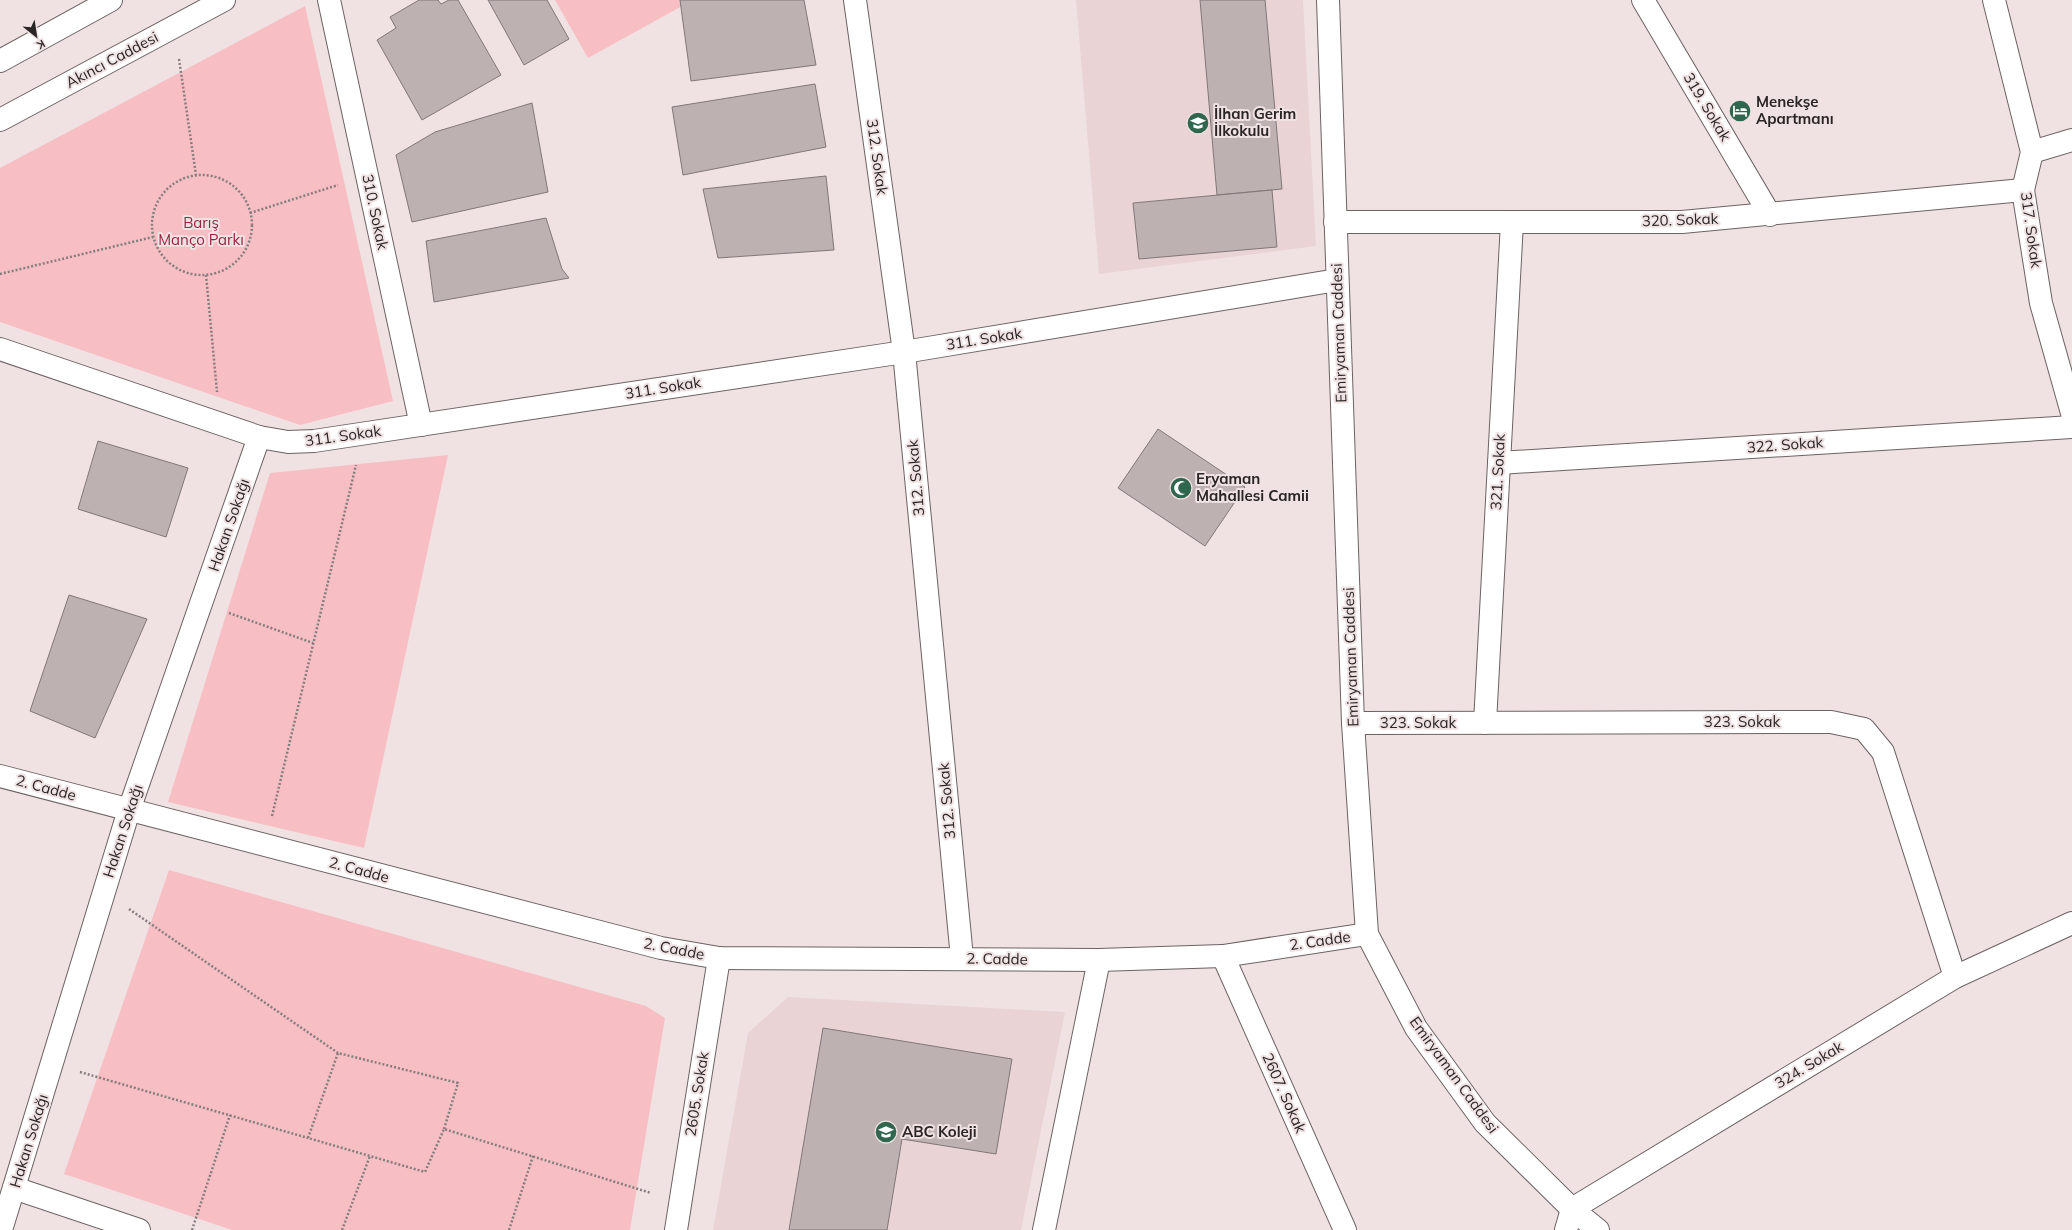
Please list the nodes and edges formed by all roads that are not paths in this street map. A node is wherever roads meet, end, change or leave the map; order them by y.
1 (111, 0) edge
2 (224, 0) edge
3 (329, 0) edge
4 (855, 0) edge
5 (1328, 0) edge
6 (1643, 0) edge
7 (1994, 0) edge
8 (0, 61) edge
9 (0, 120) edge
10 (2072, 140) edge
11 (2032, 152) junction
12 (2023, 190) junction
13 (1770, 215) junction
14 (1335, 222) junction
15 (1512, 222) junction
16 (1337, 280) junction
17 (0, 349) edge
18 (904, 352) junction
19 (2072, 413) edge
20 (421, 425) junction
21 (2072, 427) edge
22 (259, 437) junction
23 (1498, 463) junction
24 (1485, 722) junction
25 (1353, 723) junction
26 (0, 776) edge
27 (129, 810) junction
28 (2072, 923) edge
29 (1367, 934) junction
30 (1223, 956) junction
31 (719, 958) junction
32 (962, 958) junction
33 (1099, 960) junction
34 (1955, 977) junction
35 (14, 1188) junction
36 (1572, 1209) junction
37 (2, 1230) edge
38 (139, 1230) edge
39 (676, 1230) edge
40 (1044, 1230) edge
41 (1345, 1230) edge
42 (1566, 1230) edge
43 (1598, 1230) edge

1 - 8 street
2 - 9 street, Akıncı Caddesi
3 - 20 street, 310. Sokak
4 - 18 street, 312. Sokak
5 - 14 street, Emiryaman Caddesi
6 - 13 street, 319. Sokak
7 - 11 street, 317. Sokak
10 - 11 street
11 - 12 street, 317. Sokak
12 - 13 street, 320. Sokak
12 - 19 street, 317. Sokak
13 - 15 street, 320. Sokak
14 - 15 street, 320. Sokak
14 - 16 street, Emiryaman Caddesi
15 - 23 street, 321. Sokak
16 - 18 street, 311. Sokak
16 - 25 street, Emiryaman Caddesi
17 - 22 street, 311. Sokak
18 - 20 street, 311. Sokak
18 - 32 street, 312. Sokak
20 - 22 street, 311. Sokak
21 - 23 street, 322. Sokak
22 - 27 street, Hakan Sokağı
23 - 24 street, 321. Sokak
24 - 25 street, 323. Sokak
24 - 34 street, 323. Sokak
25 - 29 street, Emiryaman Caddesi
26 - 27 street, 2. Cadde
27 - 31 street, 2. Cadde
27 - 35 street, Hakan Sokağı
28 - 34 street, 324. Sokak
29 - 30 street, 2. Cadde
29 - 36 street, Emiryaman Caddesi
30 - 33 street, 2. Cadde
30 - 41 street, 2607. Sokak
31 - 32 street, 2. Cadde
31 - 39 street, 2605. Sokak
32 - 33 street, 2. Cadde
33 - 40 street
34 - 36 street, 324. Sokak
35 - 37 street, Hakan Sokağı
35 - 38 street
36 - 42 street
36 - 43 street, Emiryaman Caddesi

